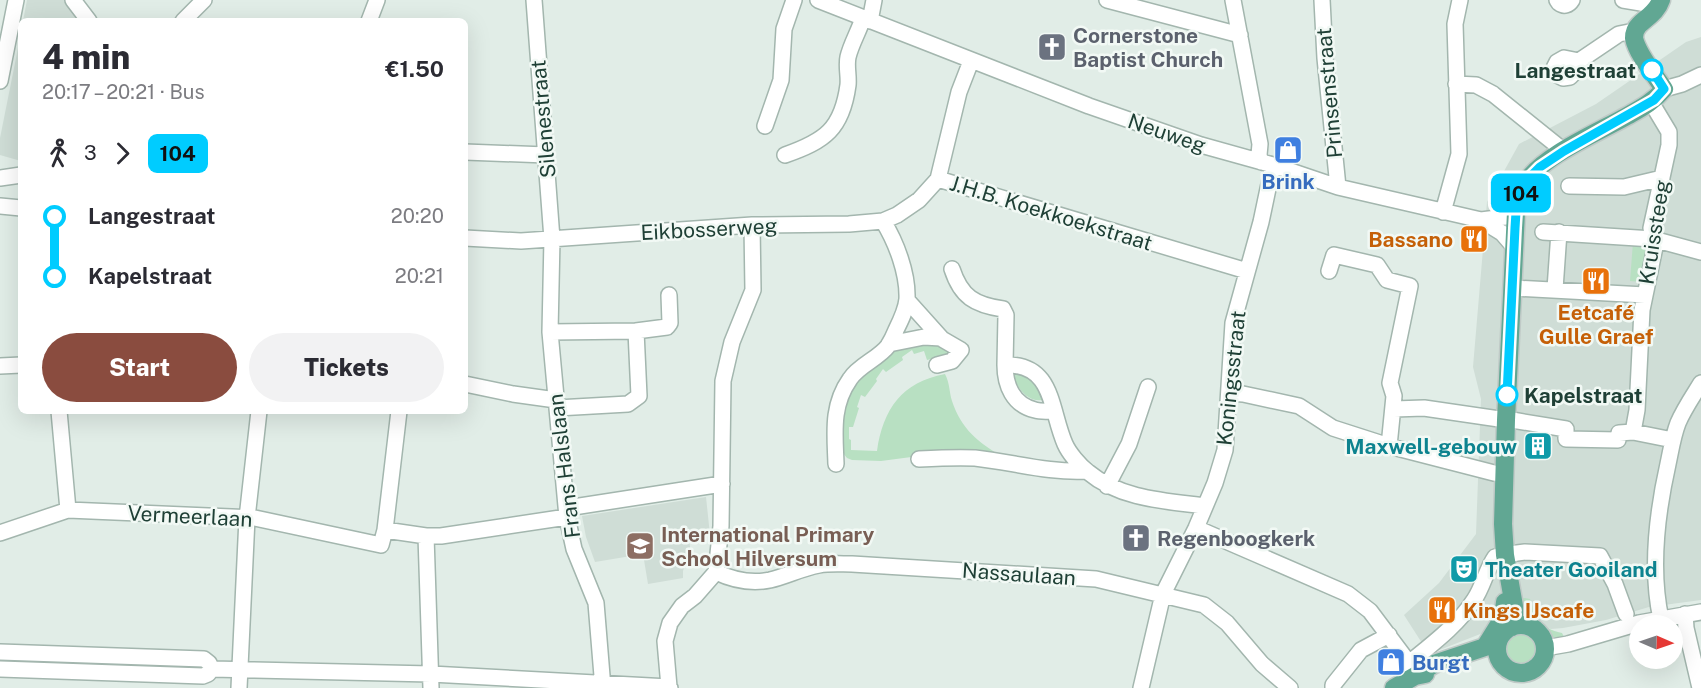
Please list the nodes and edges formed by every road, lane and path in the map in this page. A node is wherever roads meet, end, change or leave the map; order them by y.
1 (16, 0) edge
2 (73, 0) edge
3 (204, 0) edge
4 (377, 0) edge
5 (534, 0) edge
6 (794, 0) edge
7 (818, 0) edge
8 (873, 0) edge
9 (1107, 0) edge
10 (1233, 0) edge
11 (1322, 0) edge
12 (1460, 0) edge
13 (1557, 0) edge
14 (1572, 0) edge
15 (1623, 0) edge
16 (1660, 3) edge
17 (87, 18) edge
18 (186, 18) edge
19 (370, 18) edge
20 (867, 20) junction
21 (1634, 31) junction
22 (1240, 35) junction
23 (971, 61) junction
24 (1579, 61) dead end
25 (1701, 75) edge
26 (0, 81) edge
27 (1456, 84) junction
28 (1664, 89) junction
29 (1651, 102) junction
30 (765, 126) dead end
31 (1564, 151) junction
32 (468, 152) edge
33 (546, 155) junction
34 (785, 155) dead end
35 (1267, 163) junction
36 (18, 175) edge
37 (0, 178) edge
38 (1662, 178) junction
39 (938, 179) junction
40 (1569, 186) dead end
41 (1338, 187) junction
42 (0, 207) edge
43 (18, 208) edge
44 (1443, 212) junction
45 (1516, 212) junction
46 (1480, 220) junction
47 (883, 221) junction
48 (753, 225) junction
49 (1543, 232) dead end
50 (1559, 232) junction
51 (468, 238) edge
52 (552, 239) junction
53 (1653, 239) junction
54 (1514, 247) junction
55 (1701, 252) edge
56 (952, 269) dead end
57 (1247, 271) junction
58 (1329, 272) dead end
59 (1516, 288) junction
60 (1555, 289) junction
61 (669, 295) dead end
62 (1645, 295) junction
63 (907, 300) junction
64 (550, 332) junction
65 (636, 332) junction
66 (941, 338) junction
67 (889, 344) junction
68 (18, 365) edge
69 (937, 365) dead end
70 (1005, 365) junction
71 (0, 366) edge
72 (1701, 383) edge
73 (468, 385) edge
74 (1148, 387) dead end
75 (1229, 393) junction
76 (556, 404) junction
77 (1394, 409) junction
78 (1054, 411) junction
79 (59, 414) edge
80 (259, 414) edge
81 (399, 414) edge
82 (1509, 420) junction
83 (1633, 432) junction
84 (1673, 440) junction
85 (1389, 446) junction
86 (919, 459) dead end
87 (836, 464) dead end
88 (1086, 471) junction
89 (1504, 474) junction
90 (722, 484) junction
91 (1107, 486) junction
92 (1205, 506) junction
93 (68, 510) junction
94 (567, 513) junction
95 (247, 518) junction
96 (1196, 528) junction
97 (0, 533) edge
98 (426, 536) junction
99 (383, 537) junction
100 (1505, 555) junction
101 (716, 572) junction
102 (1163, 594) junction
103 (1701, 612) edge
104 (1626, 614) dead end
105 (1685, 614) junction
106 (1660, 615) edge
107 (1680, 615) edge
108 (1629, 626) edge
109 (1512, 627) junction
110 (1386, 631) junction
111 (1545, 648) junction
112 (1497, 650) junction
113 (0, 652) edge
114 (0, 669) edge
115 (212, 669) junction
116 (239, 670) junction
117 (1412, 670) junction
118 (1527, 680) edge
119 (431, 681) edge
120 (603, 686) edge
121 (670, 687) edge
122 (239, 688) edge
123 (1141, 688) edge
124 (1290, 688) edge
125 (1334, 688) edge
126 (1394, 688) edge
127 (1700, 688) edge

1 - 26 street
2 - 17 street
3 - 18 street
4 - 19 street
5 - 33 street, Silenestraat
6 - 30 street
7 - 20 street, Neuweg
8 - 20 street
9 - 22 street
10 - 22 street, Koningsstraat
11 - 41 street, Prinsenstraat
12 - 27 street
13 - 14 street
15 - 16 street
16 - 21 main road
20 - 23 street, Neuweg
20 - 34 street
21 - 24 street
21 - 28 main road
22 - 35 street, Koningsstraat
23 - 35 street, Neuweg
23 - 39 street, J.H.B. Koekkoekstraat
25 - 28 street
27 - 31 street
27 - 44 street
28 - 29 main road
29 - 31 main road
29 - 38 street, Kruissteeg
31 - 45 main road
32 - 33 street
33 - 52 street, Silenestraat
35 - 41 street, Neuweg
35 - 57 street, Koningsstraat
36 - 37 street
38 - 40 street
38 - 53 street, Kruissteeg
39 - 47 street, Eikbosserweg
39 - 57 street, J.H.B. Koekkoekstraat
41 - 44 street, Neuweg
42 - 43 street
44 - 46 street, Neuweg
45 - 46 street, Neuweg
45 - 54 main road
46 - 54 street, Neuweg
47 - 48 street, Eikbosserweg
47 - 63 street
48 - 52 street, Eikbosserweg
48 - 90 street
49 - 50 street
50 - 53 street
50 - 60 street
51 - 52 street, Eikbosserweg
52 - 64 street, Frans Halslaan
53 - 55 street
53 - 62 street, Kruissteeg
54 - 59 main road
56 - 70 street
57 - 75 street, Koningsstraat
58 - 77 street
59 - 60 street
59 - 82 main road
60 - 62 street
61 - 65 street
62 - 83 street, Kruissteeg
63 - 66 street
63 - 67 street
64 - 65 street
64 - 76 street, Frans Halslaan
65 - 76 street
66 - 67 street
66 - 69 street
67 - 87 street
68 - 71 street
70 - 78 street
70 - 78 street
72 - 84 street
73 - 76 street
74 - 91 street
75 - 85 street
75 - 92 street, Koningsstraat
76 - 94 street, Frans Halslaan
77 - 82 street
77 - 85 street
78 - 88 street
79 - 93 street
80 - 95 street
81 - 99 street
82 - 83 street
82 - 89 main road
83 - 84 street
84 - 106 street
85 - 89 street
86 - 88 street
88 - 91 street
89 - 100 main road
90 - 94 street, Vermeerlaan
90 - 101 street
91 - 92 street
92 - 96 street, Koningsstraat
93 - 95 street, Vermeerlaan
93 - 97 street, Vermeerlaan
94 - 98 street, Vermeerlaan
94 - 120 street, Frans Halslaan
95 - 99 street, Vermeerlaan
95 - 116 street
96 - 102 street, Koningsstraat
96 - 110 street
98 - 99 street, Vermeerlaan
98 - 119 street
100 - 104 street
100 - 109 main road
100 - 117 street
100 - 117 main road
101 - 102 street, Nassaulaan
101 - 121 street
102 - 123 street, Koningsstraat
102 - 124 street, Nassaulaan
103 - 105 street
105 - 107 street
105 - 127 street
108 - 111 street
109 - 111 main road
109 - 112 main road
110 - 117 street
110 - 125 street
111 - 118 main road
112 - 117 main road
112 - 118 main road
113 - 115 street
114 - 115 street
115 - 116 street
116 - 119 street
116 - 122 street
117 - 126 main road
119 - 120 street
120 - 121 street

